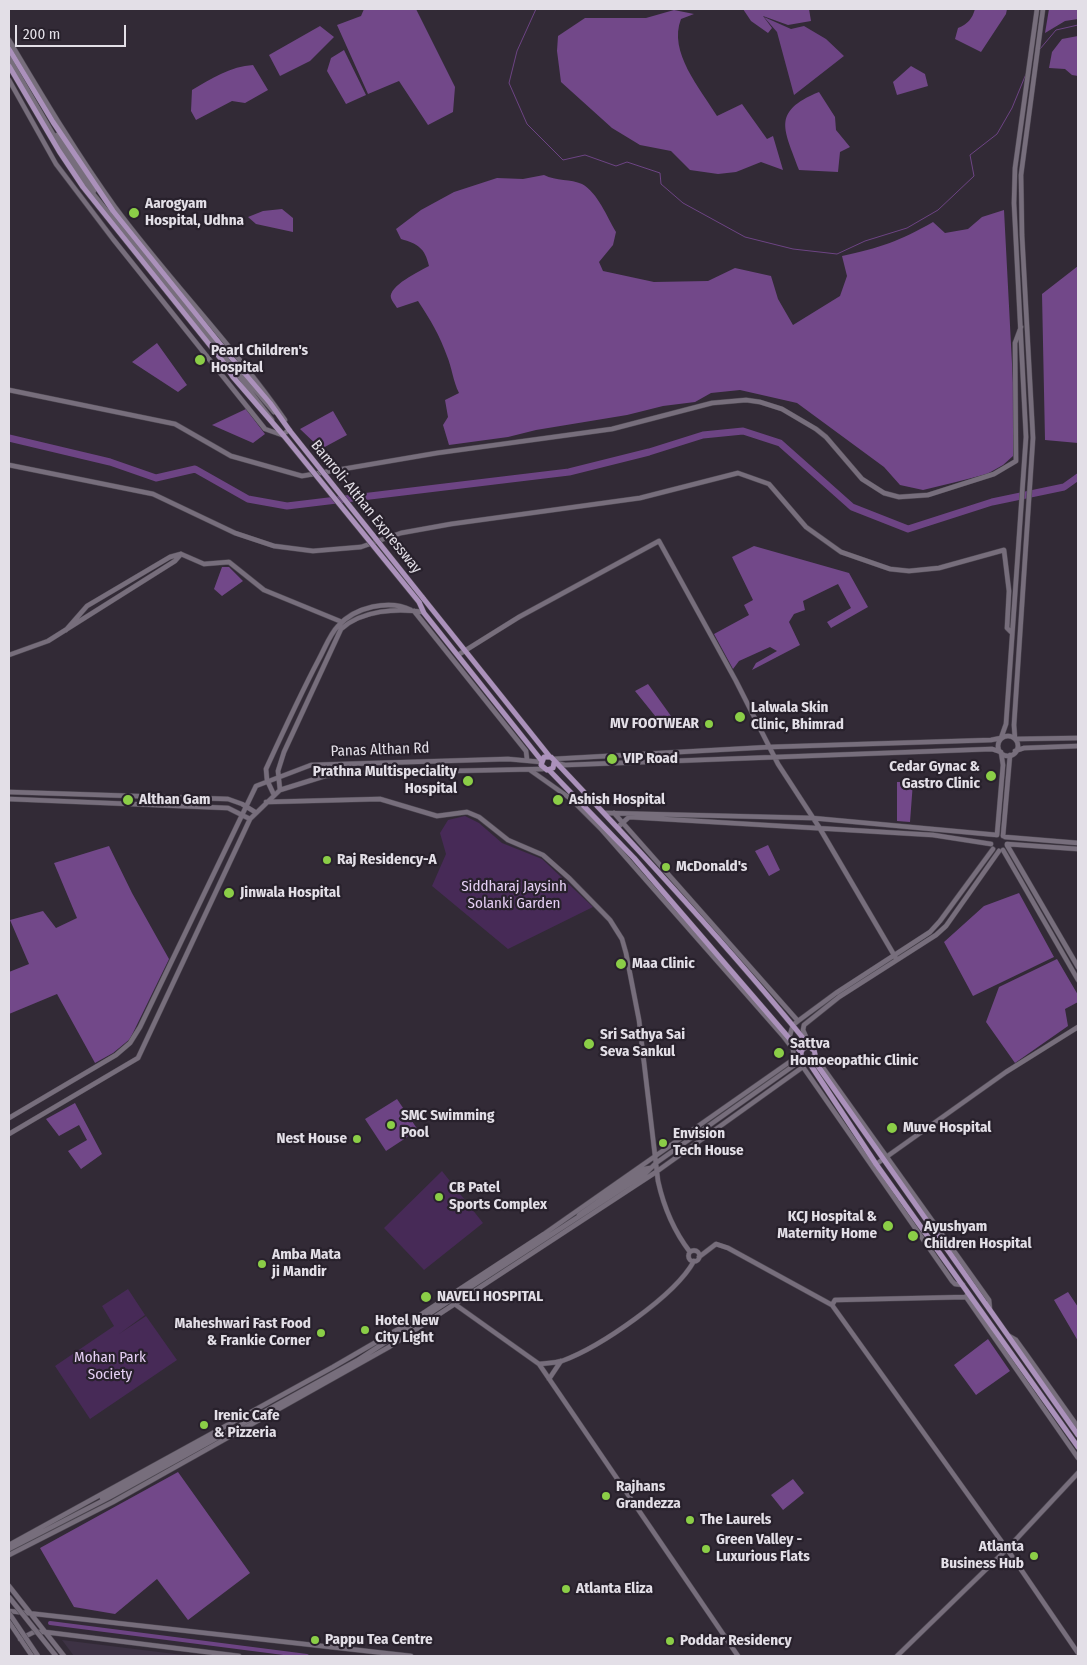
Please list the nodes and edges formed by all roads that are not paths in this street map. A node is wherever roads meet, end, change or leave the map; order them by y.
1 (1037, 9) edge
2 (1043, 9) edge
3 (9, 40) edge
4 (9, 49) edge
5 (9, 58) edge
6 (9, 66) edge
7 (9, 80) edge
8 (54, 125) junction
9 (1021, 328) junction
10 (220, 352) junction
11 (9, 390) edge
12 (289, 431) junction
13 (283, 435) junction
14 (9, 465) edge
15 (181, 554) junction
16 (421, 600) junction
17 (413, 611) junction
18 (423, 612) junction
19 (342, 622) junction
20 (432, 624) junction
21 (427, 627) junction
22 (66, 630) junction
23 (1012, 632) junction
24 (466, 650) junction
25 (9, 655) edge
26 (458, 655) junction
27 (1001, 738) junction
28 (1078, 738) edge
29 (1015, 739) junction
30 (1078, 746) edge
31 (770, 747) junction
32 (1015, 751) junction
33 (1001, 752) junction
34 (1010, 755) junction
35 (775, 758) junction
36 (527, 760) junction
37 (552, 760) junction
38 (541, 761) junction
39 (546, 769) junction
40 (529, 770) junction
41 (278, 777) junction
42 (267, 780) junction
43 (280, 790) junction
44 (9, 792) edge
45 (274, 795) junction
46 (9, 799) edge
47 (266, 802) junction
48 (246, 806) junction
49 (583, 807) junction
50 (255, 812) junction
51 (605, 813) junction
52 (614, 813) junction
53 (242, 815) junction
54 (812, 818) junction
55 (250, 819) junction
56 (620, 824) junction
57 (819, 827) junction
58 (1002, 836) junction
59 (1078, 843) edge
60 (1007, 844) junction
61 (992, 846) junction
62 (1078, 849) edge
63 (1001, 850) junction
64 (730, 950) junction
65 (894, 955) junction
66 (897, 960) junction
67 (721, 962) junction
68 (1078, 967) edge
69 (1078, 980) edge
70 (798, 1021) junction
71 (793, 1025) junction
72 (1078, 1027) edge
73 (789, 1038) junction
74 (808, 1055) junction
75 (794, 1060) junction
76 (803, 1067) junction
77 (9, 1118) edge
78 (9, 1134) edge
79 (656, 1156) junction
80 (884, 1158) junction
81 (656, 1163) junction
82 (874, 1166) junction
83 (656, 1172) junction
84 (690, 1252) junction
85 (699, 1257) junction
86 (694, 1261) junction
87 (968, 1291) junction
88 (966, 1297) junction
89 (456, 1305) junction
90 (832, 1305) junction
91 (1008, 1335) junction
92 (561, 1361) junction
93 (539, 1364) junction
94 (549, 1379) junction
95 (1078, 1427) edge
96 (1078, 1434) edge
97 (1078, 1447) edge
98 (1078, 1458) edge
99 (1078, 1474) edge
100 (10, 1548) edge
101 (1007, 1549) junction
102 (9, 1556) edge
103 (9, 1586) edge
104 (9, 1597) edge
105 (9, 1603) edge
106 (22, 1604) junction
107 (9, 1612) edge
108 (29, 1613) junction
109 (9, 1622) edge
110 (12, 1630) edge
111 (45, 1632) junction
112 (28, 1634) junction
113 (20, 1639) junction
114 (1078, 1653) edge
115 (32, 1656) edge
116 (38, 1656) edge
117 (56, 1656) edge
118 (64, 1656) edge
119 (239, 1656) edge
120 (411, 1656) edge
121 (738, 1656) edge
122 (897, 1656) edge

1 - 9 street
2 - 29 street
3 - 8 street
4 - 8 main road, Bamroli-Althan Expressway
5 - 8 street
6 - 13 main road
7 - 13 street
8 - 10 street
8 - 12 main road, Bamroli-Althan Expressway
9 - 11 street
9 - 23 street
10 - 12 street
10 - 13 street
12 - 13 street
12 - 16 main road, Bamroli-Althan Expressway, bridge
13 - 16 main road, bridge
14 - 23 street
15 - 19 street
15 - 22 street
15 - 22 street
16 - 18 main road
16 - 24 main road
17 - 18 street
17 - 19 street
17 - 21 street
17 - 41 street
18 - 20 main road
19 - 42 street
20 - 21 main road
20 - 26 main road
21 - 36 street
22 - 25 street
23 - 27 street
24 - 26 street
24 - 31 street
24 - 37 main road
26 - 38 main road
27 - 29 street
27 - 31 street
27 - 33 street
28 - 29 street
29 - 32 street
30 - 32 street
31 - 35 street
31 - 37 street
32 - 34 street
33 - 34 street
33 - 35 street
33 - 58 street
34 - 58 street
35 - 37 street
35 - 54 street
36 - 38 street, Panas Althan Rd
36 - 41 street, Panas Althan Rd
37 - 38 main road
37 - 39 main road
37 - 51 main road
38 - 39 main road
39 - 40 street, Panas Althan Rd
39 - 49 main road
40 - 43 street, Panas Althan Rd
40 - 49 street
41 - 42 street, Panas Althan Rd
41 - 43 street
42 - 45 street
42 - 48 street
43 - 45 street, Panas Althan Rd
44 - 48 street
45 - 47 street, Panas Althan Rd
46 - 53 street
47 - 50 street, Panas Althan Rd
47 - 79 street
48 - 50 street
48 - 53 street
49 - 67 main road
50 - 55 street, Panas Althan Rd
51 - 52 street
51 - 56 main road
52 - 54 street
52 - 56 street
53 - 55 street
53 - 77 street
54 - 57 street
54 - 58 street
55 - 78 street, Panas Althan Rd
56 - 57 street
56 - 64 main road
57 - 61 street
57 - 65 street
58 - 59 street
58 - 60 street
58 - 61 street
60 - 62 street
60 - 63 street
60 - 68 street
61 - 63 street
61 - 65 street
63 - 66 street
63 - 69 street
64 - 70 street
64 - 71 main road
65 - 66 street
65 - 70 street
66 - 74 street
67 - 73 main road
67 - 75 street
70 - 71 street
71 - 73 street
71 - 74 main road
72 - 80 street
73 - 74 main road
74 - 75 street
74 - 76 street
74 - 80 main road
74 - 81 street
74 - 82 main road
75 - 79 street
76 - 82 street
76 - 83 street
79 - 81 street
79 - 100 street
80 - 82 street
80 - 91 main road
81 - 83 street
81 - 100 street
82 - 87 main road
83 - 84 street
83 - 89 street
84 - 85 street
84 - 86 street
85 - 86 street
85 - 90 street
86 - 92 street
87 - 88 street
87 - 97 main road
88 - 90 street
88 - 98 street
89 - 93 street
89 - 102 street
90 - 101 street
91 - 95 street
91 - 96 main road
92 - 93 street
92 - 94 street
93 - 94 street
94 - 121 street
99 - 101 street
101 - 114 street
101 - 122 street
103 - 106 street
104 - 117 street, bridge
105 - 106 street
106 - 108 street
107 - 108 street
107 - 116 street, bridge
108 - 111 street
108 - 120 street
109 - 110 street
110 - 112 street
110 - 113 street
111 - 112 street
111 - 118 street
111 - 119 street
112 - 113 street
113 - 115 street

